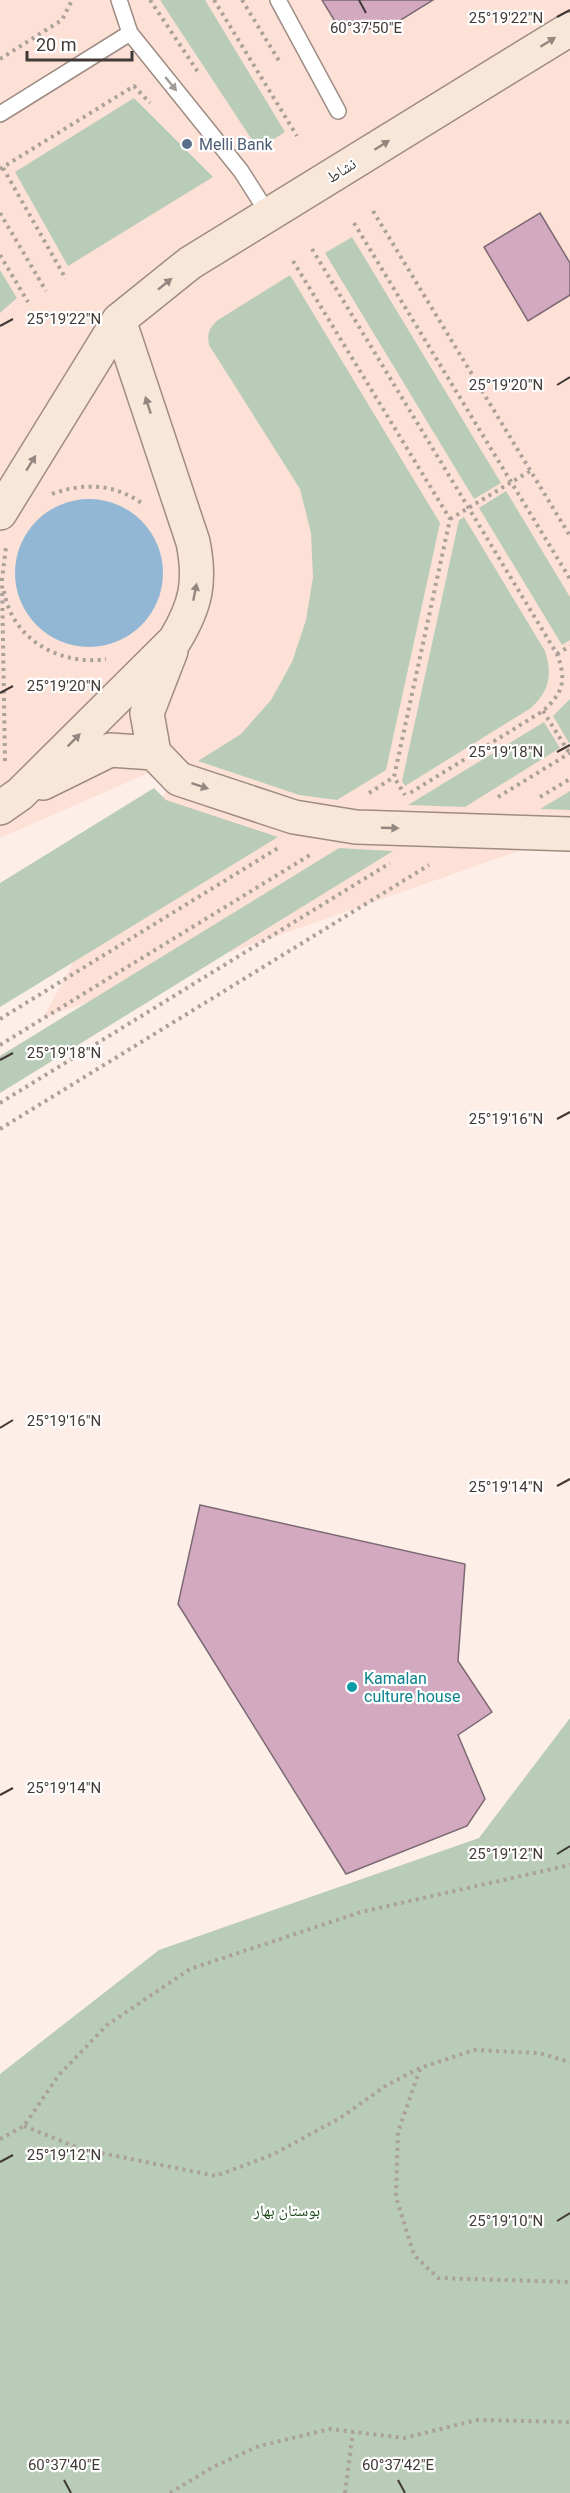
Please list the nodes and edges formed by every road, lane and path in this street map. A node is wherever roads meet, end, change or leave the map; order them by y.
1 (72, 0) edge
2 (118, 0) edge
3 (214, 0) edge
4 (278, 0) edge
5 (570, 29) edge
6 (130, 33) junction
7 (0, 59) edge
8 (134, 86) dead end
9 (338, 111) dead end
10 (0, 114) edge
11 (297, 136) dead end
12 (1, 168) edge
13 (373, 212) dead end
14 (0, 213) edge
15 (269, 215) junction
16 (354, 224) dead end
17 (312, 249) dead end
18 (0, 255) edge
19 (293, 261) dead end
20 (66, 279) dead end
21 (46, 291) dead end
22 (28, 302) dead end
23 (119, 320) junction
24 (530, 471) junction
25 (511, 482) junction
26 (45, 499) dead end
27 (468, 508) junction
28 (152, 512) dead end
29 (450, 519) junction
30 (5, 525) edge
31 (570, 536) edge
32 (2, 579) junction
33 (570, 579) edge
34 (175, 640) junction
35 (570, 646) edge
36 (557, 654) junction
37 (115, 656) dead end
38 (543, 711) junction
39 (154, 753) junction
40 (570, 753) edge
41 (570, 779) edge
42 (8, 790) edge
43 (405, 796) junction
44 (496, 798) dead end
45 (535, 800) dead end
46 (397, 801) dead end
47 (570, 834) edge
48 (284, 845) dead end
49 (318, 850) dead end
50 (393, 862) dead end
51 (433, 863) dead end
52 (0, 1019) edge
53 (0, 1045) edge
54 (0, 1103) edge
55 (0, 1129) edge
56 (570, 1865) edge
57 (570, 2062) edge
58 (420, 2068) junction
59 (24, 2126) junction
60 (0, 2139) edge
61 (570, 2282) edge
62 (570, 2422) edge
63 (353, 2432) junction
64 (170, 2493) edge
65 (345, 2493) edge

1 - 7 path
2 - 6 lane
3 - 11 path
4 - 9 lane
15 -> 5 street, نشاط
6 - 10 lane
6 -> 15 lane
8 - 12 path
12 - 20 path
13 - 24 path
14 - 21 path
23 -> 15 street, نشاط
16 - 25 path
17 - 27 path
18 - 22 path
19 - 29 path
30 -> 23 street
34 -> 23 street
24 - 25 path
24 - 31 path
25 - 27 path
25 - 33 path
26 - 28 path
27 - 29 path
27 - 36 path
29 - 43 path
30 - 32 path
32 - 37 path
32 - 42 path
34 - 39 street
42 -> 34 street
35 - 36 path
36 - 38 path
38 - 40 path
38 - 43 path
39 - 42 street
39 -> 47 street
40 - 44 path
41 - 45 path
43 - 46 path
48 - 52 path
49 - 53 path
50 - 54 path
51 - 55 path
56 - 59 path
57 - 58 path
58 - 59 path
58 - 61 path
59 - 60 path
62 - 63 path
63 - 64 path
63 - 65 path

